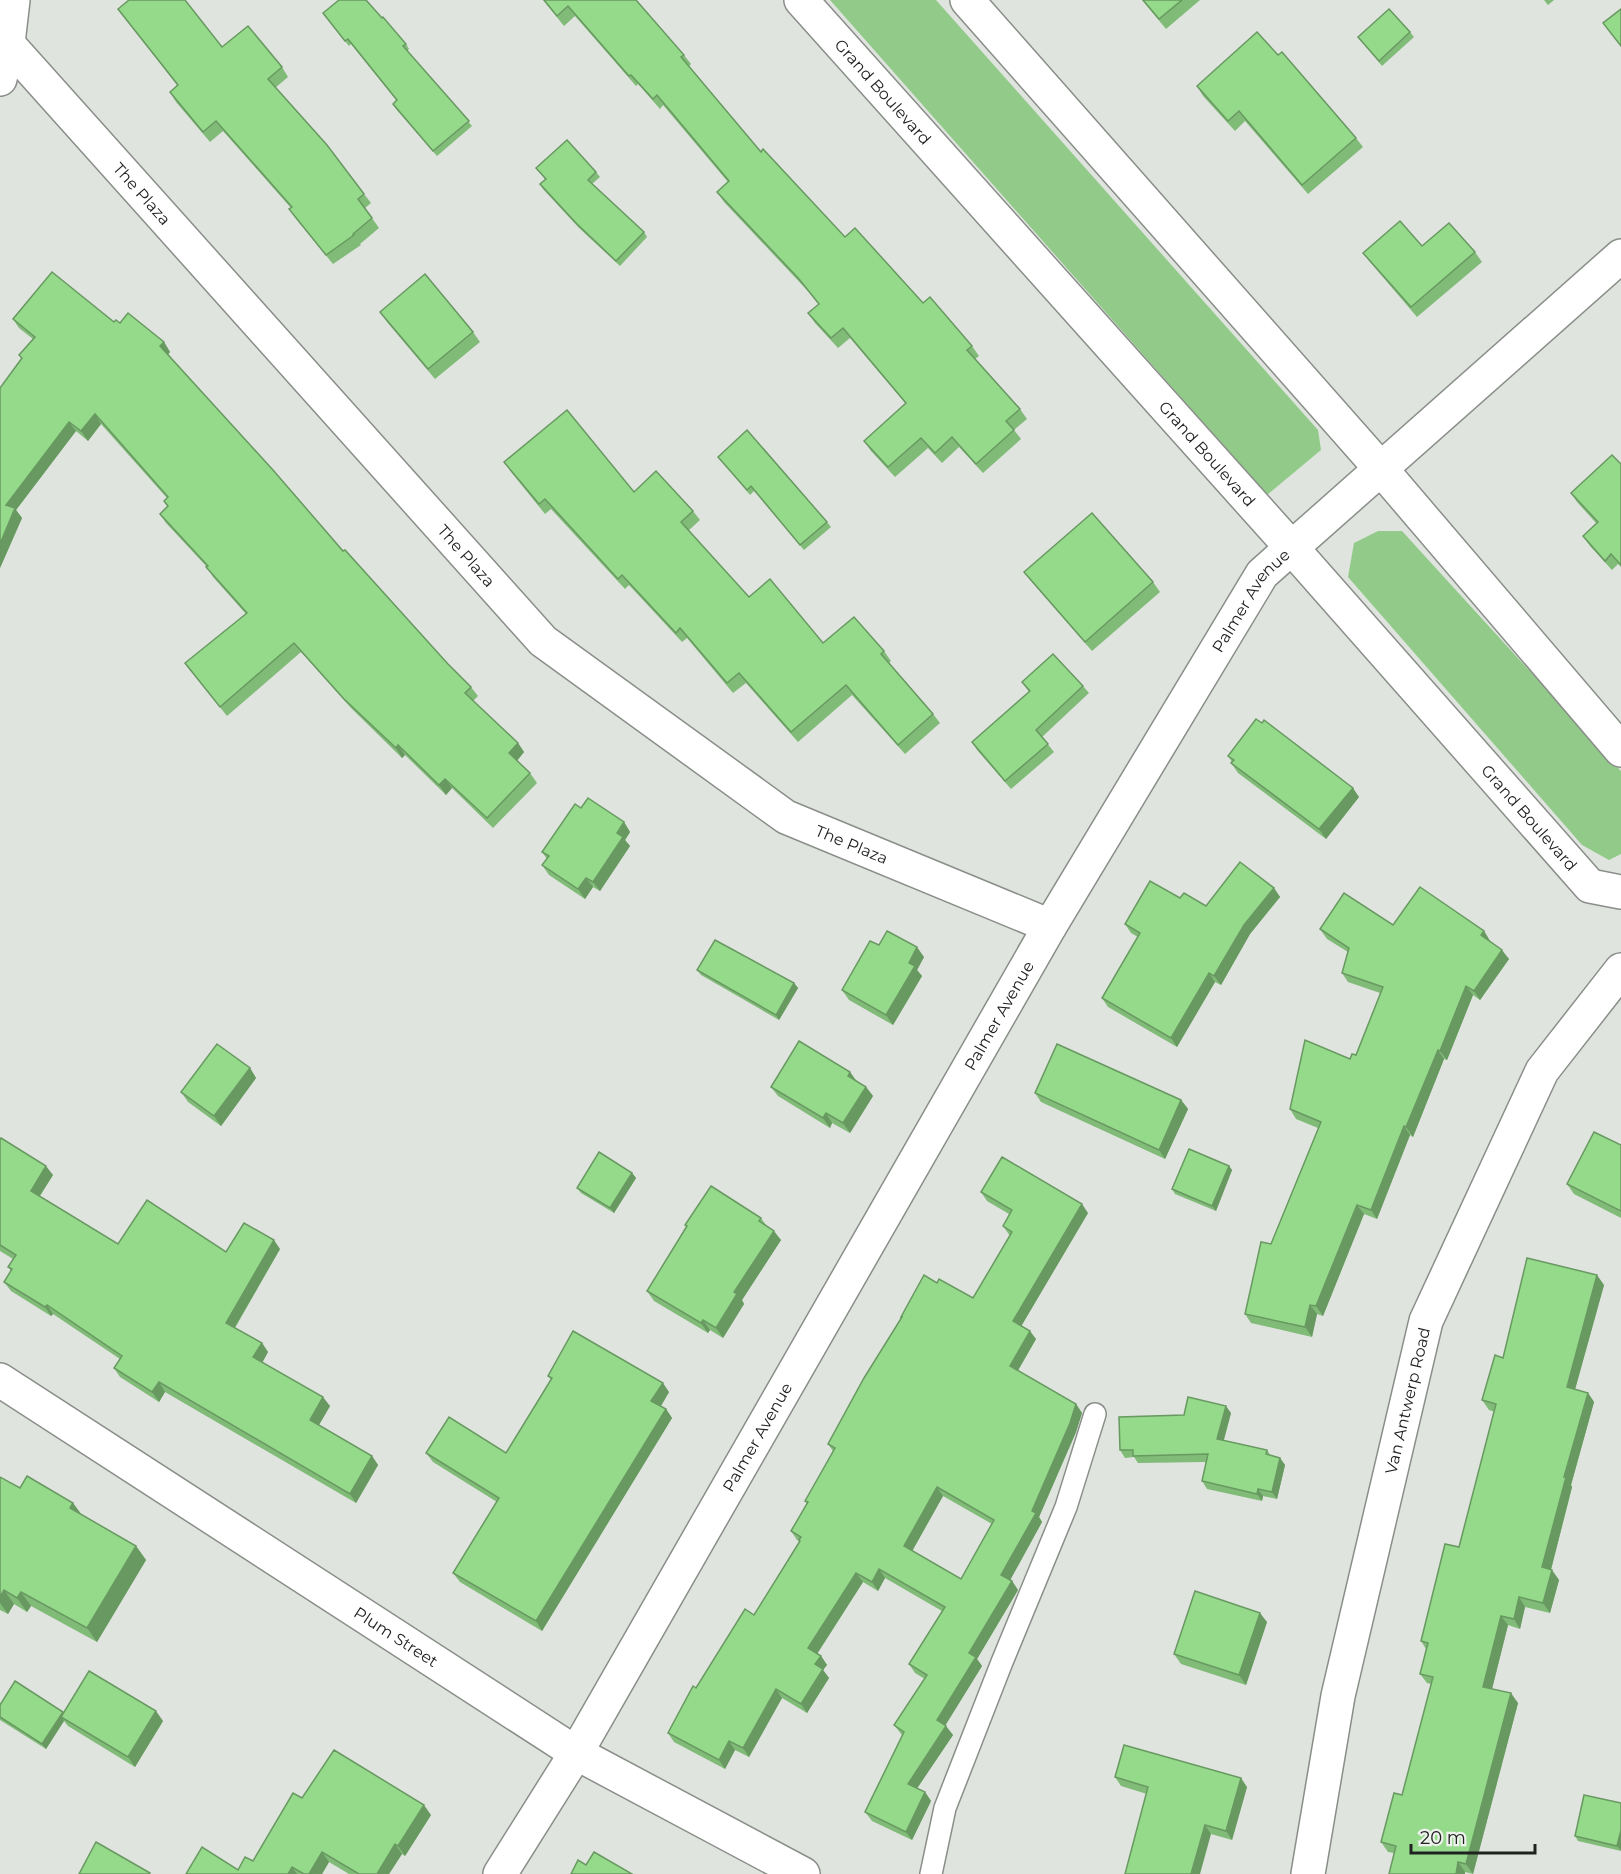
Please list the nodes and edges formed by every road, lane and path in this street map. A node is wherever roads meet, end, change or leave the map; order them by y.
1 (14, 0) edge
2 (801, 0) edge
3 (967, 0) edge
4 (4, 39) edge
5 (0, 79) edge
6 (1621, 256) edge
7 (1381, 469) junction
8 (1291, 547) junction
9 (1621, 750) edge
10 (1621, 892) edge
11 (1050, 926) junction
12 (1621, 969) edge
13 (0, 1380) edge
14 (1095, 1414) dead end
15 (576, 1753) junction
16 (500, 1874) edge
17 (803, 1874) edge
18 (931, 1874) edge
19 (1308, 1874) edge

1 - 4 street
2 - 8 street, Grand Boulevard
3 - 7 street
4 - 5 street
4 - 11 street, The Plaza
6 - 7 street, Palmer Avenue
7 - 8 street, Palmer Avenue
7 - 9 street
8 - 10 street, Grand Boulevard
8 - 11 street, Palmer Avenue
11 - 15 street, Palmer Avenue
12 - 19 street, Van Antwerp Road
13 - 15 street, Plum Street
14 - 18 lane
15 - 16 street, Palmer Avenue
15 - 17 street, Plum Street

